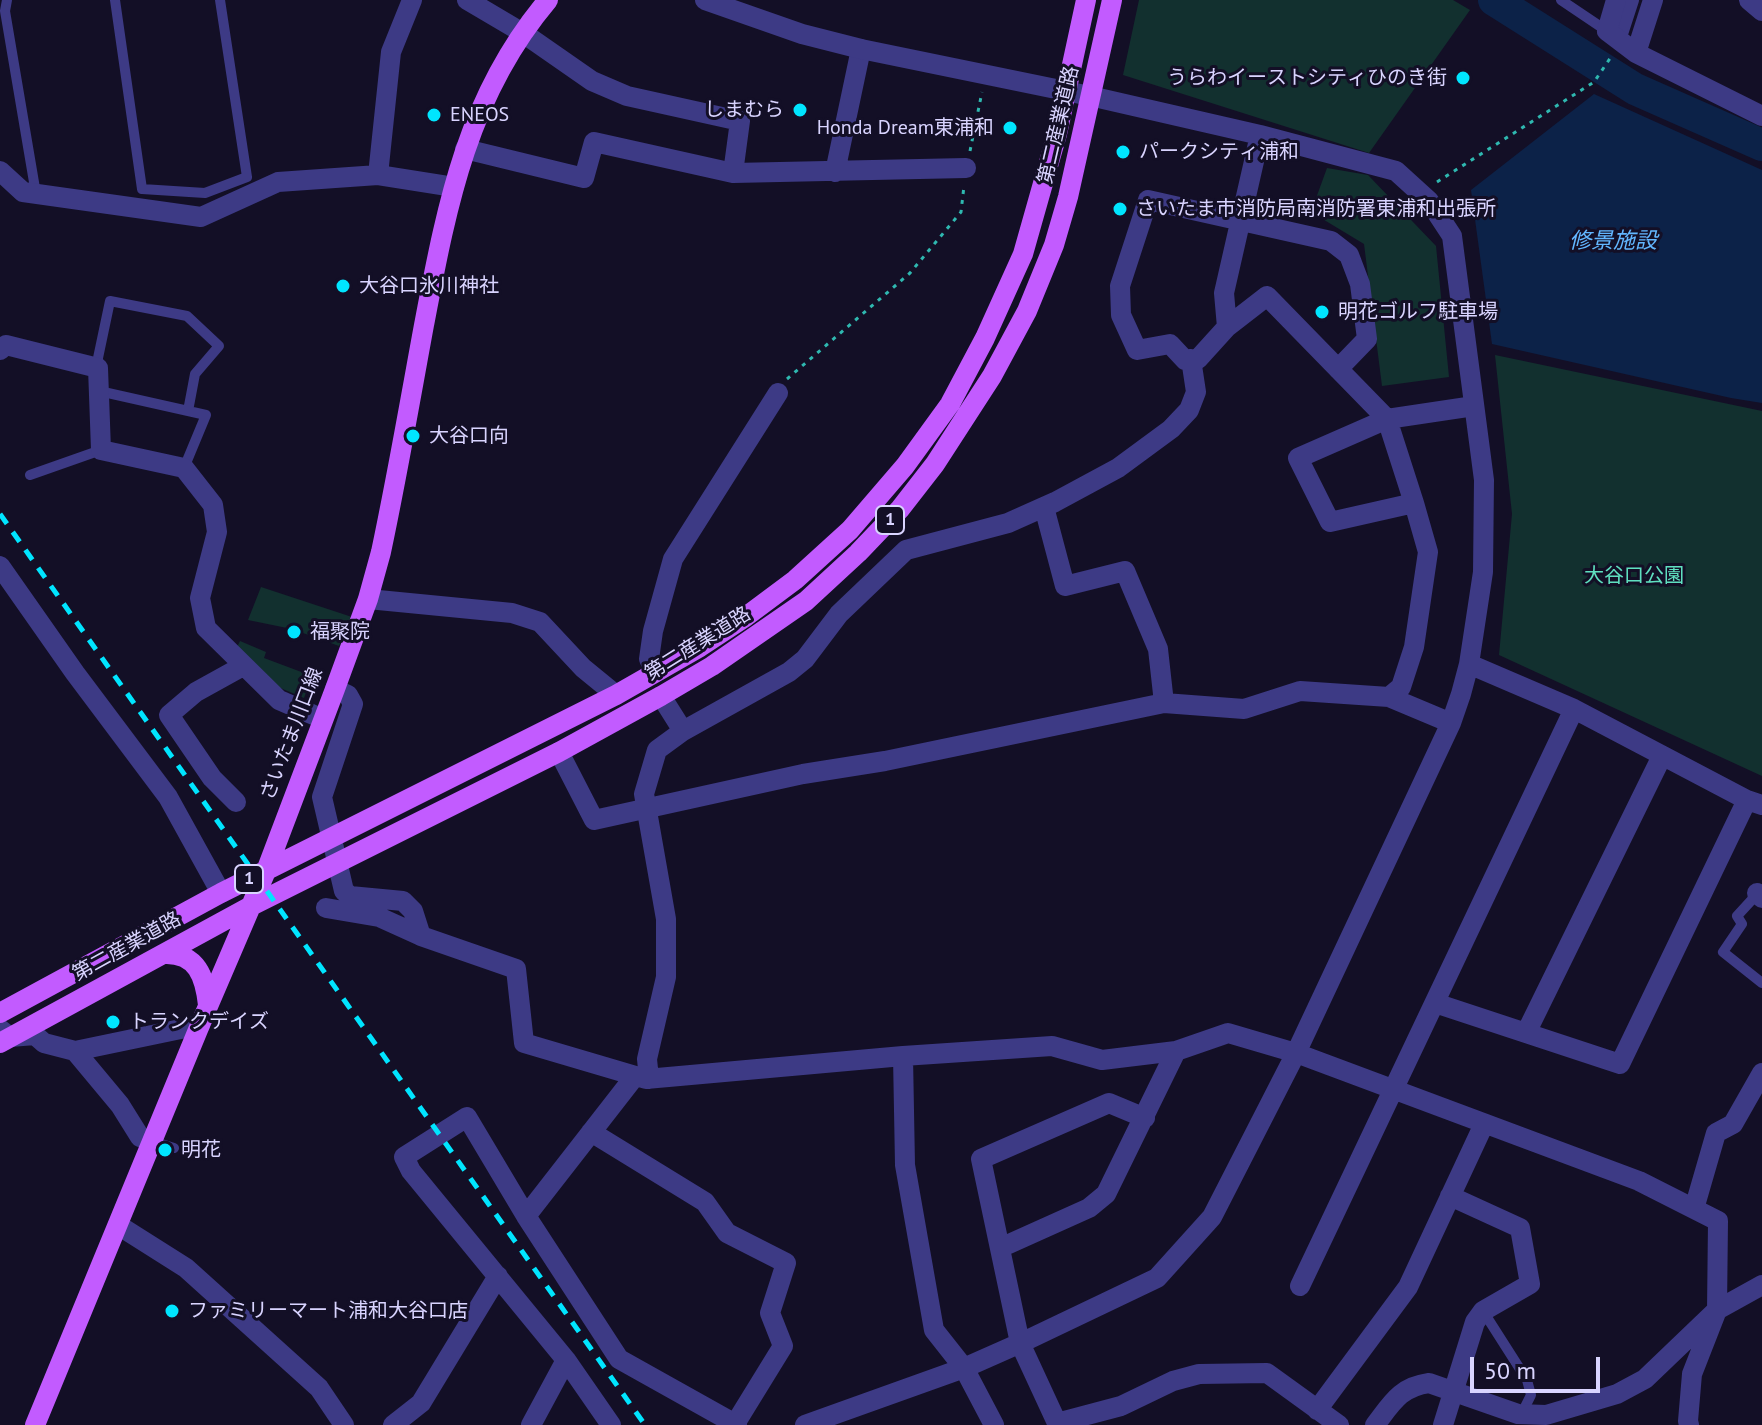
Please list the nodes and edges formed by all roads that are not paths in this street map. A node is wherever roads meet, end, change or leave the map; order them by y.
1 (7, 0) edge
2 (115, 0) edge
3 (220, 0) edge
4 (412, 0) edge
5 (467, 0) edge
6 (548, 0) edge
7 (705, 0) edge
8 (1086, 0) edge
9 (1112, 0) edge
10 (1561, 0) edge
11 (1616, 0) edge
12 (1631, 0) edge
13 (1653, 0) edge
14 (1749, 0) edge
15 (1762, 11) edge
16 (523, 33) junction
17 (1612, 42) junction
18 (861, 49) junction
19 (1636, 53) junction
20 (1066, 92) junction
21 (1090, 96) junction
22 (1762, 116) edge
23 (1260, 135) junction
24 (465, 149) junction
25 (966, 168) road end
26 (0, 171) edge
27 (835, 172) junction
28 (733, 173) junction
29 (378, 175) junction
30 (454, 187) junction
31 (36, 194) junction
32 (1240, 219) junction
33 (1227, 327) junction
34 (0, 350) edge
35 (1191, 359) junction
36 (98, 368) junction
37 (1338, 369) junction
38 (99, 391) junction
39 (778, 393) road end
40 (1474, 406) junction
41 (188, 411) junction
42 (1387, 419) junction
43 (101, 450) junction
44 (184, 468) junction
45 (30, 475) dead end
46 (1414, 503) junction
47 (1044, 507) junction
48 (0, 566) edge
49 (368, 599) junction
50 (1469, 664) junction
51 (243, 666) junction
52 (656, 672) junction
53 (335, 689) junction
54 (616, 695) junction
55 (661, 696) junction
56 (1389, 697) junction
57 (1164, 703) junction
58 (1574, 709) junction
59 (323, 719) junction
60 (1451, 723) junction
61 (683, 731) junction
62 (559, 752) junction
63 (1662, 756) junction
64 (236, 802) dead end
65 (1755, 802) edge
66 (647, 809) junction
67 (266, 871) junction
68 (221, 893) junction
69 (1760, 893) edge
70 (251, 906) junction
71 (326, 908) dead end
72 (421, 936) junction
73 (165, 954) junction
74 (1762, 983) edge
75 (1435, 1003) junction
76 (208, 1005) junction
77 (0, 1013) edge
78 (200, 1025) junction
79 (1526, 1033) junction
80 (3, 1036) edge
81 (75, 1051) junction
82 (1176, 1051) junction
83 (1296, 1053) junction
84 (903, 1056) junction
85 (1762, 1073) edge
86 (642, 1077) junction
87 (1394, 1089) junction
88 (1145, 1118) junction
89 (1484, 1124) junction
90 (591, 1132) junction
91 (152, 1141) junction
92 (174, 1148) dead end
93 (1450, 1196) junction
94 (1694, 1209) junction
95 (526, 1216) junction
96 (118, 1225) junction
97 (1000, 1248) junction
98 (498, 1276) junction
99 (1762, 1285) edge
100 (1300, 1286) dead end
101 (1717, 1310) junction
102 (1483, 1311) junction
103 (1020, 1343) junction
104 (566, 1360) junction
105 (964, 1368) junction
106 (1452, 1391) junction
107 (1317, 1410) junction
108 (1512, 1416) edge
109 (736, 1424) edge
110 (35, 1425) edge
111 (344, 1425) edge
112 (393, 1425) edge
113 (531, 1425) edge
114 (611, 1425) edge
115 (805, 1425) edge
116 (994, 1425) edge
117 (1339, 1425) edge
118 (1375, 1425) edge
119 (1443, 1425) edge
120 (1689, 1425) edge

1 - 31 lane
2 - 3 lane
4 - 29 street
5 - 16 street
6 - 16 main road, さいたま川口線 / 1
7 - 18 street
8 - 20 main road, 第二産業道路 / 1
9 - 21 main road, 第二産業道路 / 1
10 - 17 lane
11 - 17 street
12 - 17 street
13 - 19 street
14 - 15 street
16 - 24 main road, さいたま川口線 / 1
16 - 28 street
17 - 19 street
18 - 20 street
18 - 27 street
19 - 22 street
20 - 21 street
20 - 52 main road, 第二産業道路 / 1
21 - 23 street
21 - 55 main road, 第二産業道路 / 1
23 - 32 street
23 - 40 street
24 - 28 street
24 - 30 main road, さいたま川口線 / 1
25 - 27 street
26 - 31 street
27 - 28 street
29 - 30 street
29 - 31 street
30 - 49 main road, さいたま川口線 / 1
32 - 33 street
32 - 35 street
32 - 37 street
33 - 35 street
33 - 37 street
34 - 36 street
35 - 47 street
36 - 38 street
36 - 41 lane
37 - 42 street
38 - 41 lane
38 - 43 street
39 - 52 street
40 - 42 street
40 - 50 street
41 - 44 lane
42 - 46 street
42 - 46 street
43 - 44 street
43 - 45 lane
44 - 51 street
46 - 56 street
47 - 57 street
47 - 61 street
48 - 68 street
49 - 53 main road, さいたま川口線 / 1
49 - 54 street
50 - 58 street
50 - 60 street
51 - 59 street
51 - 64 street
52 - 54 main road, 第二産業道路 / 1
53 - 59 main road, さいたま川口線 / 1
53 - 72 street
54 - 67 main road, 第二産業道路 / 1
55 - 61 street
55 - 62 main road, 第二産業道路 / 1
56 - 57 street
56 - 60 street
57 - 66 street
58 - 63 street
58 - 75 street
59 - 67 main road, さいたま川口線 / 1
60 - 83 street
61 - 66 street
62 - 66 street
62 - 70 main road, 第二産業道路 / 1
63 - 65 street
63 - 79 street
65 - 79 street
66 - 86 street
67 - 68 main road, 第二産業道路 / 1
67 - 70 main road, さいたま川口線 / 1
68 - 77 main road, 第二産業道路 / 1
69 - 74 lane
70 - 73 main road, 第二産業道路 / 1
70 - 76 main road, さいたま川口線 / 1
71 - 72 street
72 - 86 street
73 - 76 main road
73 - 80 main road, 第二産業道路 / 1
75 - 79 street
75 - 87 street
76 - 78 main road, さいたま川口線 / 1
78 - 81 street
78 - 91 main road, さいたま川口線 / 1
80 - 81 street
81 - 91 street
82 - 83 street
82 - 84 street
82 - 88 street
83 - 87 street
83 - 103 street
84 - 86 street
84 - 105 street
85 - 94 street
86 - 90 street
87 - 89 street
87 - 100 street
88 - 97 street
88 - 97 street
89 - 93 street
89 - 94 street
90 - 95 street
90 - 109 street
91 - 92 lane
91 - 96 main road, さいたま川口線 / 1
93 - 102 street
93 - 107 street
94 - 101 street
95 - 98 street
95 - 109 street
96 - 110 main road, さいたま川口線 / 1
96 - 111 street
97 - 103 street
98 - 104 street
98 - 112 street
99 - 101 street
101 - 108 street
101 - 120 street
102 - 106 street
102 - 108 lane
103 - 105 street
103 - 107 street
104 - 113 street
104 - 114 street
105 - 115 street
105 - 116 street
106 - 108 street
106 - 118 street
106 - 119 street
107 - 117 street

